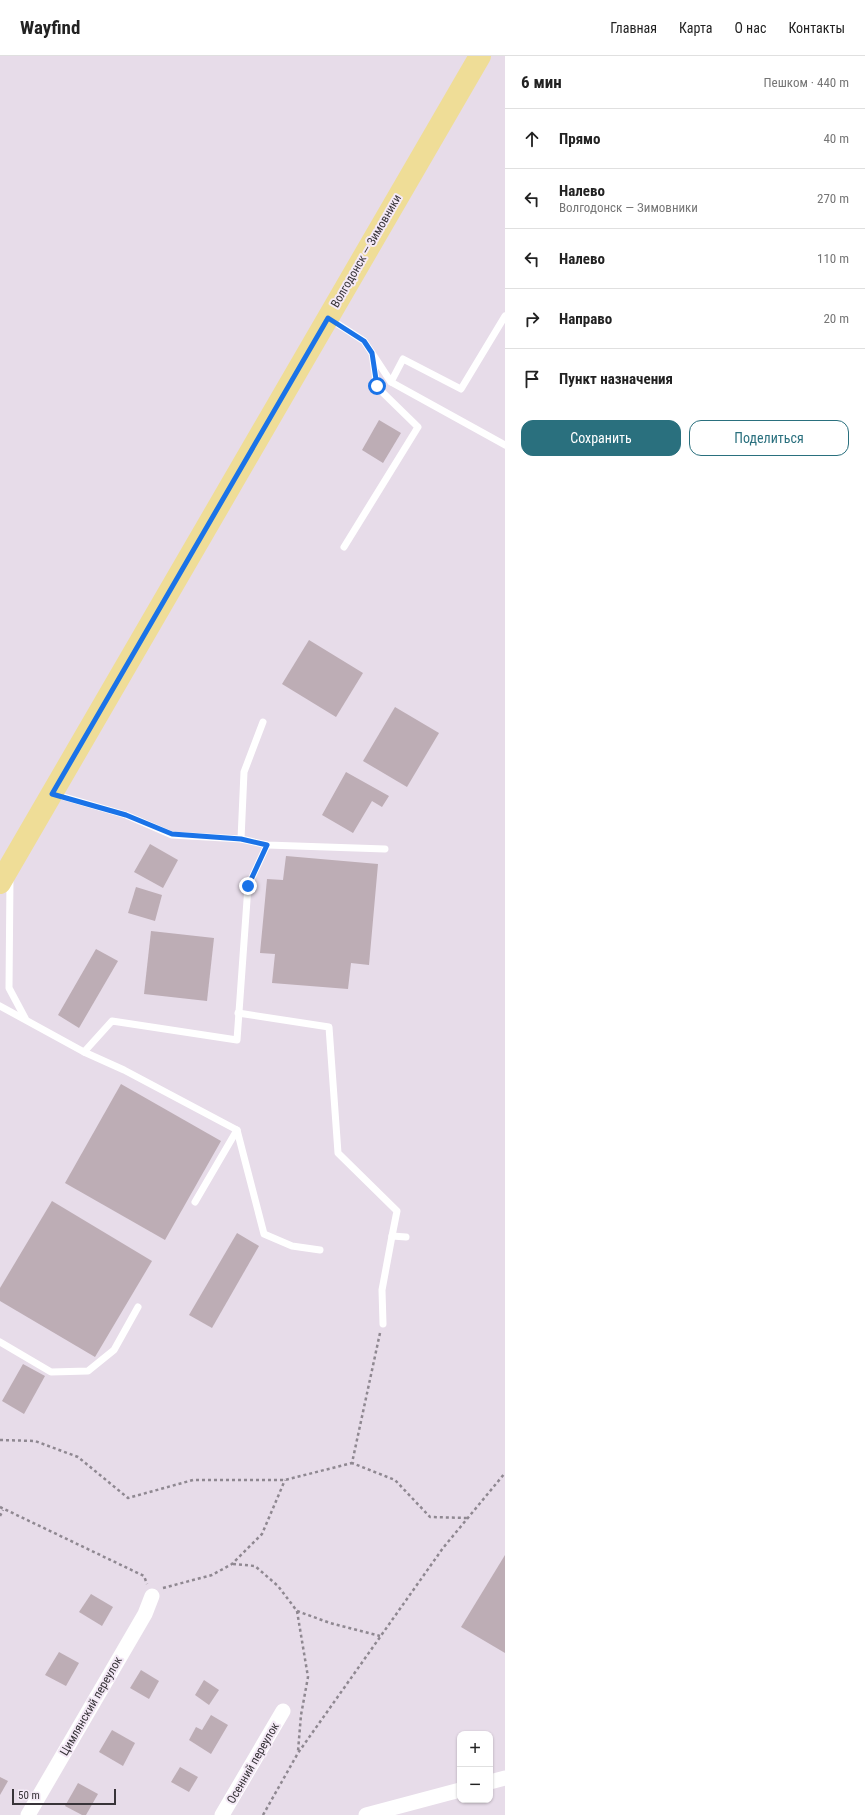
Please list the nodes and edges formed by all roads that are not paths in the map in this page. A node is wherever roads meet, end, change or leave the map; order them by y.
1 (480, 56) edge
2 (505, 316) edge
3 (328, 318) junction
4 (372, 353) junction
5 (391, 382) junction
6 (505, 445) edge
7 (344, 546) dead end
8 (263, 722) dead end
9 (52, 794) junction
10 (241, 839) junction
11 (267, 845) junction
12 (385, 849) dead end
13 (11, 864) junction
14 (0, 883) edge
15 (0, 1006) edge
16 (238, 1013) junction
17 (25, 1018) junction
18 (84, 1052) junction
19 (237, 1130) junction
20 (195, 1202) dead end
21 (392, 1236) junction
22 (406, 1237) dead end
23 (320, 1250) dead end
24 (138, 1307) dead end
25 (383, 1324) road end
26 (0, 1342) edge
27 (152, 1596) road end
28 (283, 1711) dead end
29 (505, 1778) edge
30 (493, 1781) edge
31 (457, 1791) edge
32 (28, 1815) edge
33 (222, 1815) edge
34 (366, 1815) edge

1 - 3 main road, Волгодонск — Зимовники
2 - 5 lane
3 - 4 lane
3 - 9 main road, Волгодонск — Зимовники
4 - 5 lane
4 - 7 lane
5 - 6 lane
8 - 10 lane
9 - 10 lane
9 - 13 main road, Волгодонск — Зимовники
10 - 11 lane
11 - 12 lane
11 - 16 lane
13 - 14 main road, Волгодонск — Зимовники
13 - 17 lane
15 - 17 lane
16 - 18 lane
16 - 21 lane
17 - 18 lane
18 - 19 lane
19 - 20 lane
19 - 23 lane
21 - 22 lane
21 - 25 lane
24 - 26 lane
27 - 32 street, Цимлянский переулок
28 - 33 street, Осенний переулок
29 - 30 street
31 - 34 street

